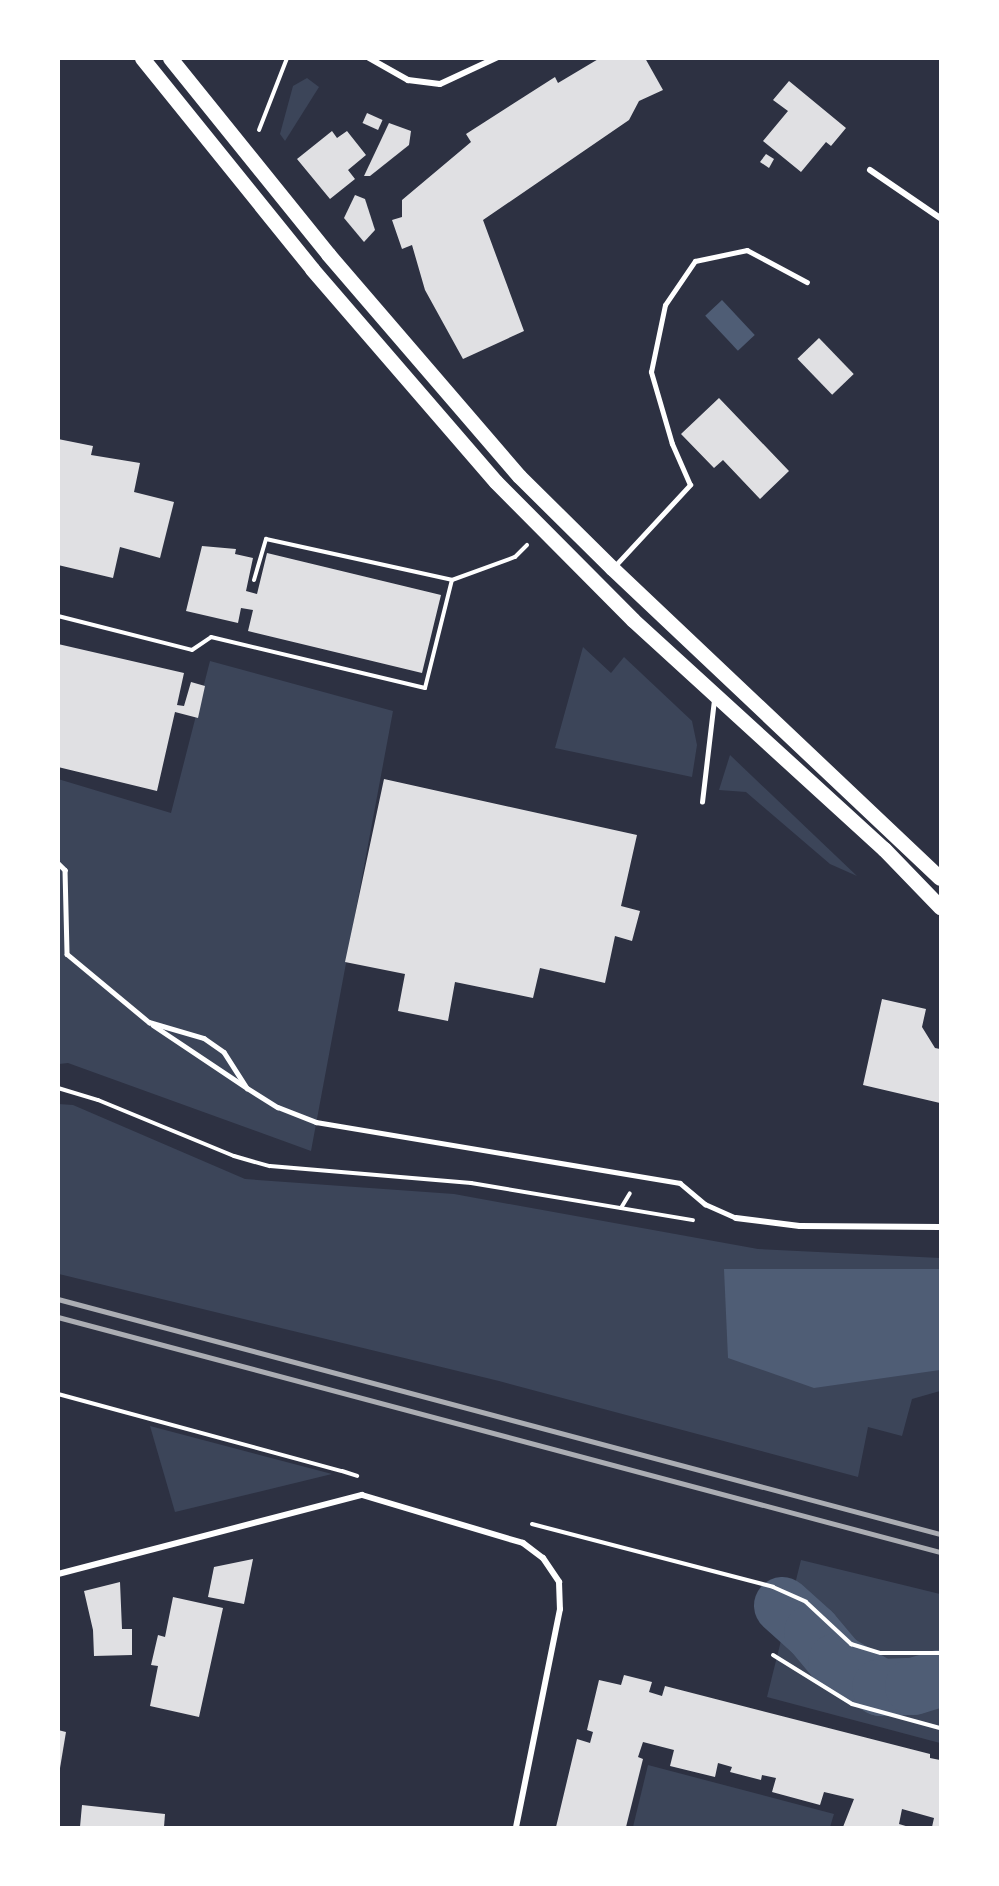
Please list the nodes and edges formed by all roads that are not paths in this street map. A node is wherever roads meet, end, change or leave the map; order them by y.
1 (142, 58) edge
2 (170, 58) edge
3 (369, 58) edge
4 (496, 58) edge
5 (870, 170) dead end
6 (940, 218) edge
7 (807, 282) dead end
8 (612, 568) junction
9 (715, 694) junction
10 (702, 802) dead end
11 (58, 863) edge
12 (940, 878) edge
13 (940, 907) edge
14 (149, 1022) junction
15 (247, 1088) junction
16 (736, 1218) joint
17 (940, 1227) edge
18 (58, 1574) edge
19 (516, 1827) edge

1 - 9 main road
2 - 8 main road
3 - 4 street
5 - 6 street
7 - 8 lane
8 - 12 main road
9 - 10 lane
9 - 13 main road
11 - 14 lane
14 - 15 lane
14 - 15 lane
15 - 16 lane
16 - 17 street
18 - 19 street

